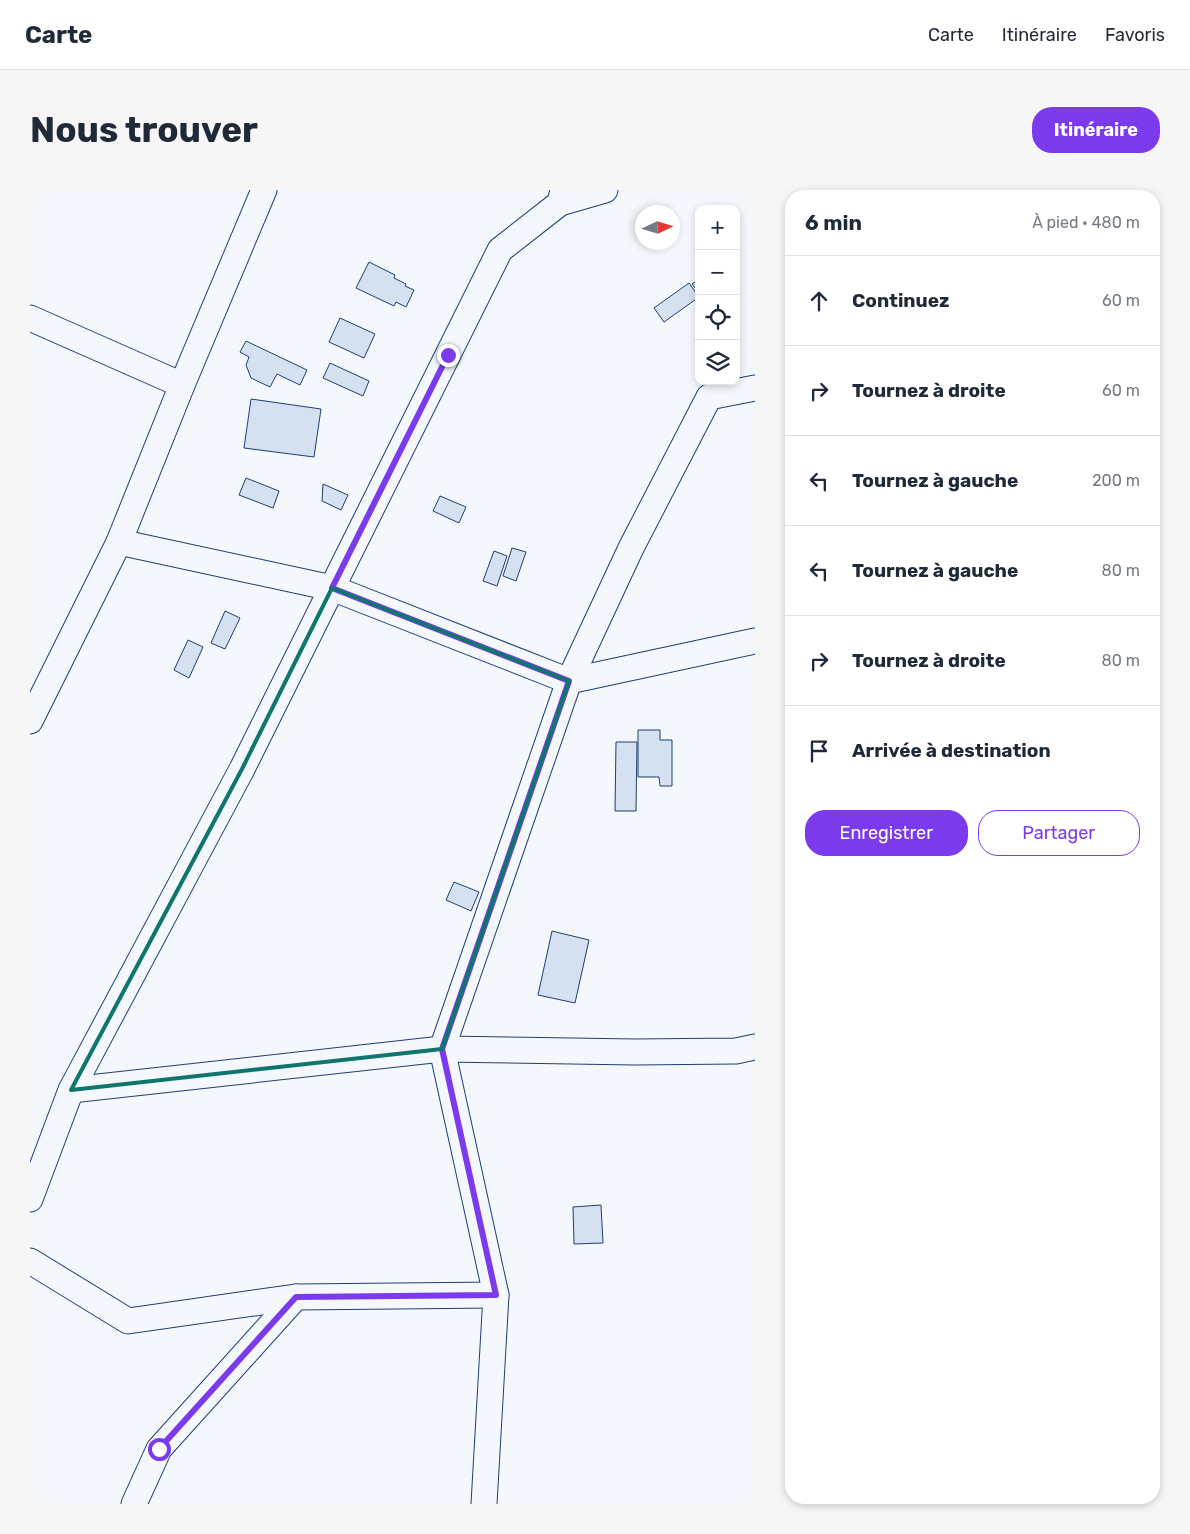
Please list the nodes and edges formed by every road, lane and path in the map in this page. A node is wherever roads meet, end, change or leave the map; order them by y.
1 (264, 190) edge
2 (605, 190) edge
3 (561, 196) edge
4 (30, 318) edge
5 (182, 385) junction
6 (755, 388) edge
7 (119, 542) junction
8 (332, 588) junction
9 (755, 641) edge
10 (569, 681) junction
11 (30, 721) edge
12 (755, 1047) edge
13 (442, 1049) junction
14 (71, 1090) junction
15 (30, 1199) edge
16 (30, 1261) edge
17 (496, 1295) junction
18 (296, 1297) junction
19 (134, 1504) edge
20 (484, 1504) edge

1 - 5 street
2 - 3 street
3 - 8 street
4 - 5 street
5 - 7 street
6 - 10 street
7 - 8 street
7 - 11 street
8 - 10 street
8 - 14 street
9 - 10 street
10 - 13 street
12 - 13 street
13 - 14 street
13 - 17 street
14 - 15 street
16 - 18 street
17 - 18 street
17 - 20 street
18 - 19 street

